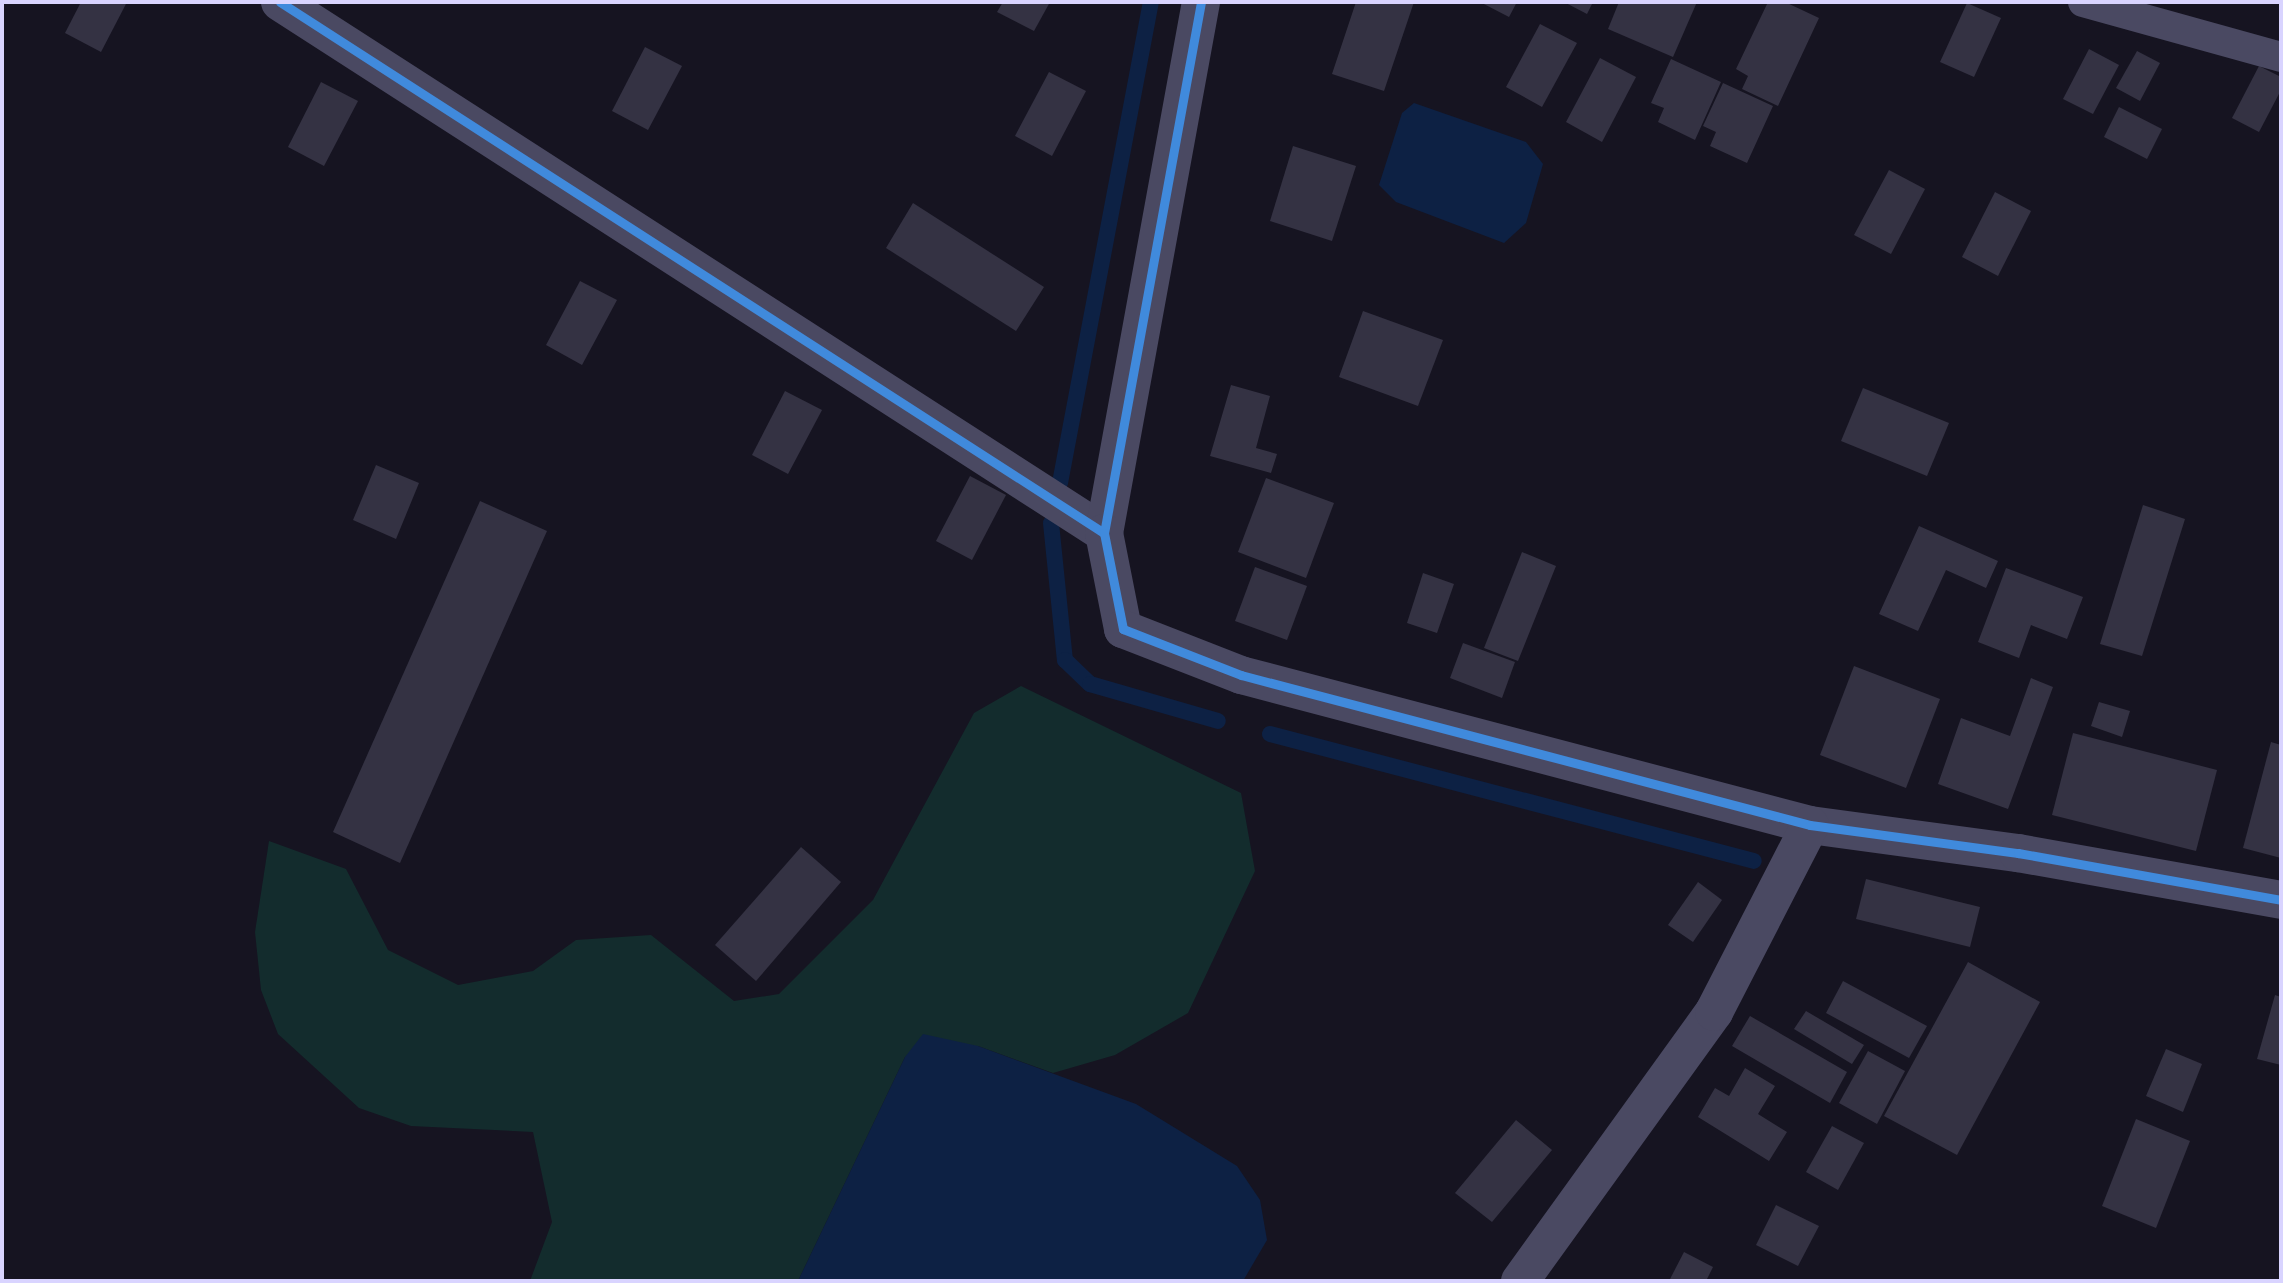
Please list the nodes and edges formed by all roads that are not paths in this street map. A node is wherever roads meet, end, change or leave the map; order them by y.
1 (280, 2) edge
2 (1201, 2) edge
3 (2083, 2) edge
4 (2281, 57) edge
5 (1104, 533) junction
6 (1810, 825) junction
7 (2281, 900) edge
8 (1520, 1281) edge

1 - 5 street
2 - 5 street
3 - 4 lane
5 - 6 street
6 - 7 street
6 - 8 street

